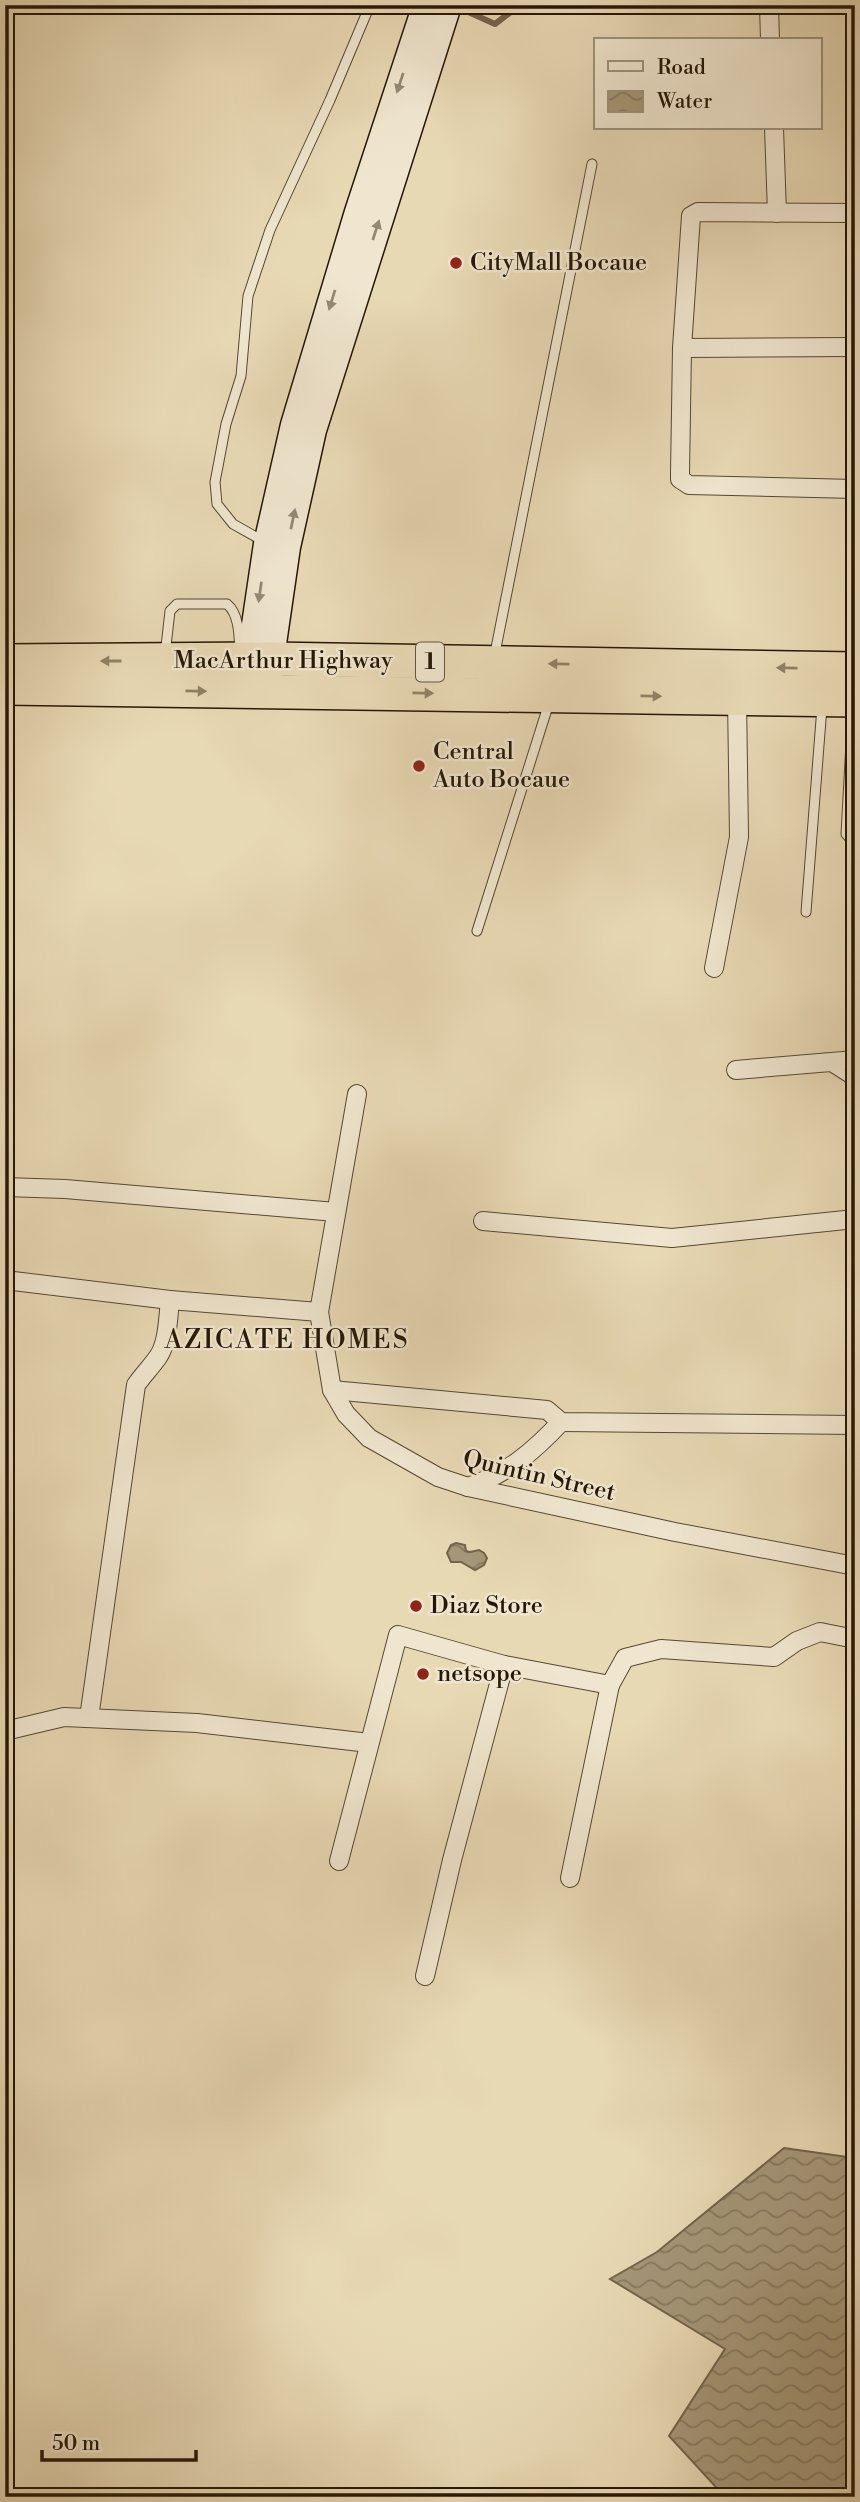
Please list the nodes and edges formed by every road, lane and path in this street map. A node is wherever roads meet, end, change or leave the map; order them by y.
1 (370, 5) edge
2 (769, 5) edge
3 (431, 23) edge
4 (770, 38) edge
5 (774, 130) edge
6 (592, 164) dead end
7 (855, 212) edge
8 (777, 213) junction
9 (855, 347) edge
10 (682, 348) junction
11 (855, 489) edge
12 (267, 544) junction
13 (164, 660) junction
14 (5, 661) edge
15 (493, 663) junction
16 (254, 672) junction
17 (5, 688) edge
18 (846, 692) edge
19 (553, 695) junction
20 (737, 697) junction
21 (853, 741) edge
22 (855, 844) edge
23 (806, 912) dead end
24 (477, 932) dead end
25 (714, 968) dead end
26 (855, 1060) edge
27 (824, 1063) junction
28 (736, 1070) dead end
29 (855, 1082) edge
30 (357, 1094) dead end
31 (5, 1187) edge
32 (336, 1212) junction
33 (855, 1219) edge
34 (483, 1221) dead end
35 (5, 1280) edge
36 (170, 1300) junction
37 (319, 1312) junction
38 (332, 1390) junction
39 (561, 1422) junction
40 (855, 1425) edge
41 (468, 1487) junction
42 (855, 1566) edge
43 (855, 1639) edge
44 (504, 1665) junction
45 (610, 1685) junction
46 (89, 1718) junction
47 (5, 1731) edge
48 (369, 1743) junction
49 (339, 1861) dead end
50 (570, 1878) dead end
51 (425, 1976) dead end

1 - 12 lane
2 - 4 street
3 -> 12 street
16 -> 3 street
5 - 8 street
6 - 15 lane
7 - 8 street
8 - 10 street
9 - 10 street
10 - 11 street
12 -> 16 street
13 -> 14 highway, MacArthur Highway / 1
13 - 16 highway, MacArthur Highway / 1
13 - 16 lane
15 - 16 highway, MacArthur Highway / 1
18 -> 15 highway, MacArthur Highway / 1
17 -> 16 highway, MacArthur Highway / 1
16 -> 19 highway, MacArthur Highway / 1
18 - 20 highway, MacArthur Highway / 1
18 - 21 lane
18 - 23 lane
19 -> 20 highway, MacArthur Highway / 1
19 - 24 lane
20 - 25 street
21 - 22 lane
26 - 27 street
27 - 28 street
27 - 29 lane
30 - 32 street, Quintin Street
31 - 32 street
32 - 37 street, Quintin Street
33 - 34 street
35 - 36 street
36 - 37 street
36 - 46 street
37 - 38 street, Quintin Street
38 - 39 street
38 - 41 street, Quintin Street
39 - 40 street
39 - 41 street
41 - 42 street, Quintin Street
43 - 45 street
44 - 45 street
44 - 48 street
44 - 51 street
45 - 50 street
46 - 47 street
46 - 48 street
48 - 49 street

